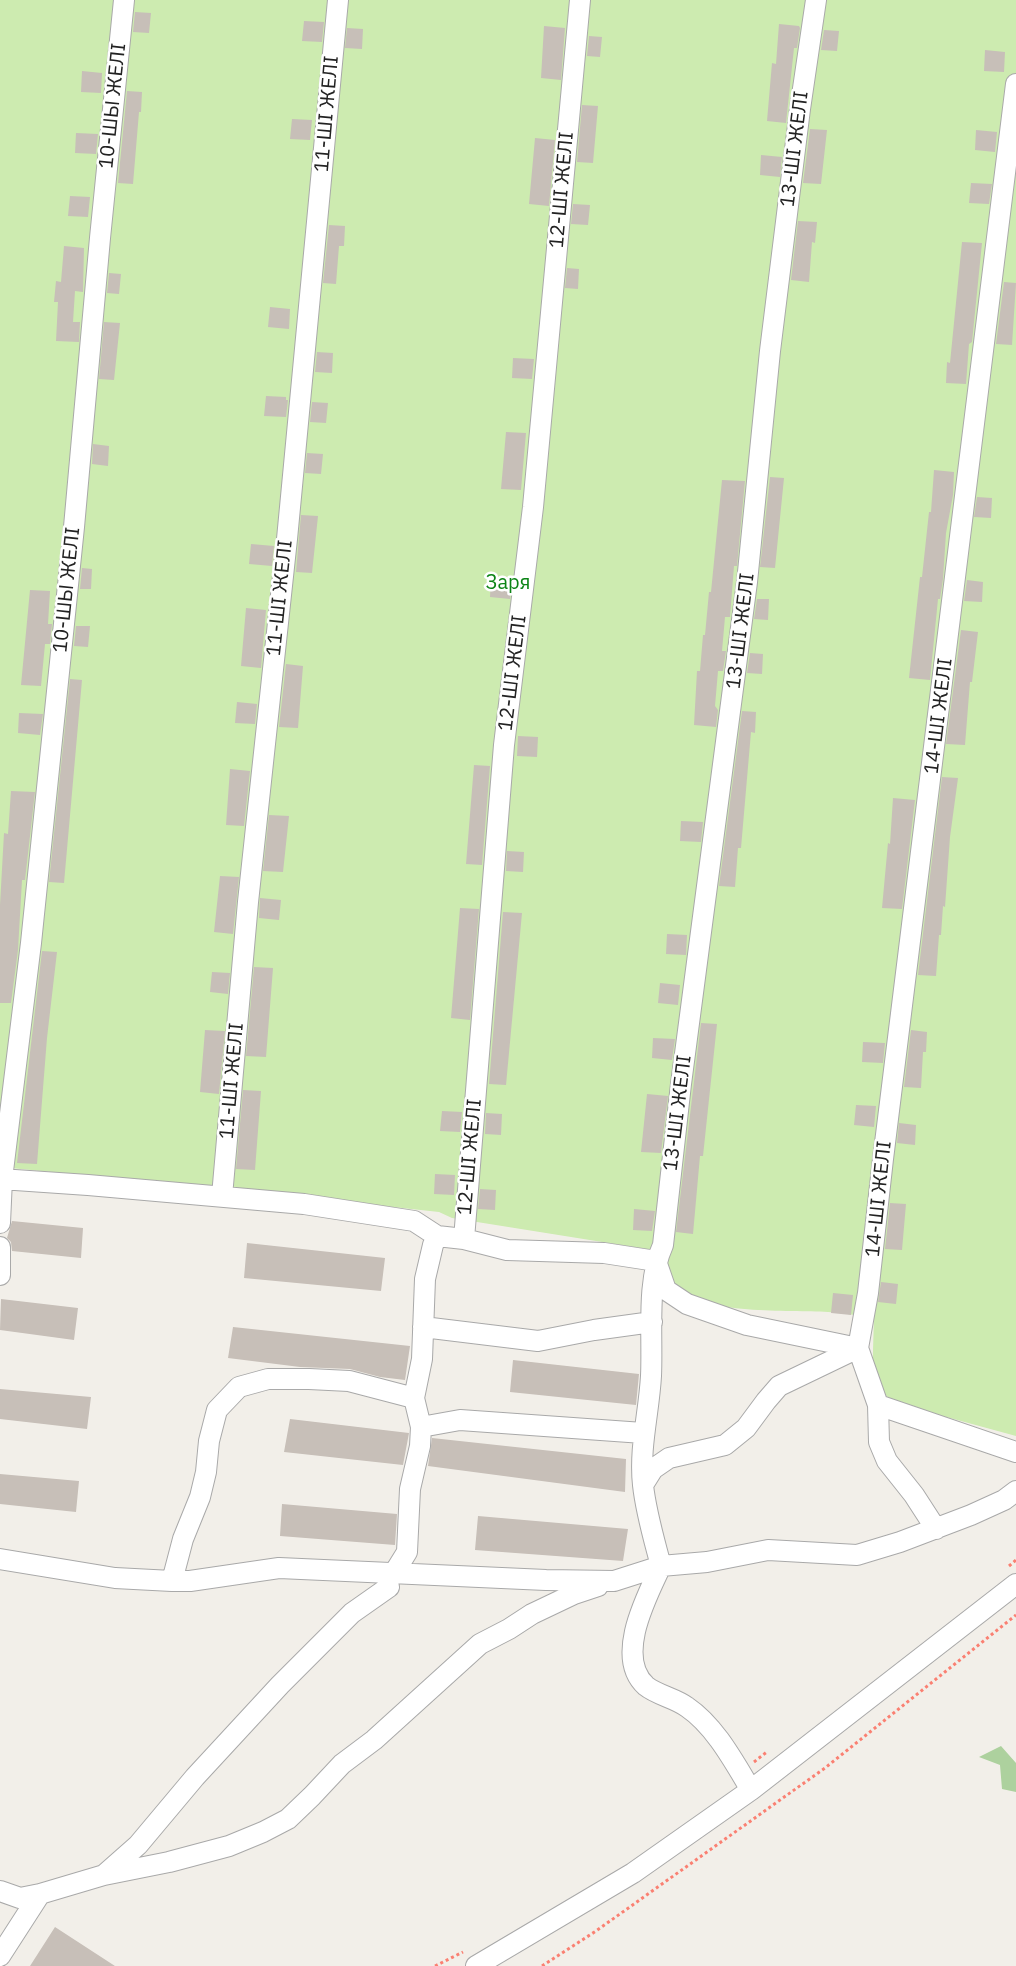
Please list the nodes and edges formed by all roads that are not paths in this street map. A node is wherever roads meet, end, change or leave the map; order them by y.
1 (124, 0) edge
2 (338, 0) edge
3 (580, 0) edge
4 (816, 0) edge
5 (1016, 84) edge
6 (1, 1179) edge
7 (222, 1196) junction
8 (0, 1223) edge
9 (438, 1236) junction
10 (464, 1239) junction
11 (0, 1247) edge
12 (656, 1261) junction
13 (0, 1274) edge
14 (652, 1322) junction
15 (423, 1327) junction
16 (858, 1348) junction
17 (414, 1398) junction
18 (878, 1405) junction
19 (421, 1426) junction
20 (643, 1433) junction
21 (1016, 1452) edge
22 (643, 1485) junction
23 (1016, 1491) edge
24 (936, 1529) junction
25 (0, 1559) edge
26 (661, 1566) junction
27 (392, 1580) junction
28 (172, 1581) junction
29 (614, 1581) junction
30 (1016, 1584) edge
31 (751, 1790) junction
32 (104, 1875) junction
33 (0, 1891) edge
34 (40, 1894) junction
35 (0, 1956) edge
36 (476, 1966) edge

1 - 6 street, 10-ШЫ ЖЕЛІ
2 - 7 street, 11-ШІ ЖЕЛІ
3 - 10 street, 12-ШІ ЖЕЛІ
4 - 12 street, 13-ШІ ЖЕЛІ
5 - 16 street, 14-ШІ ЖЕЛІ
6 - 7 street
6 - 8 street, 10-ШЫ ЖЕЛІ
7 - 9 street
9 - 10 street
9 - 15 street
10 - 12 street
11 - 13 street
12 - 14 street, 13-ШІ ЖЕЛІ
12 - 16 street
14 - 15 street
14 - 20 street, 13-ШІ ЖЕЛІ
15 - 17 street
16 - 18 street
16 - 22 street
17 - 19 street
17 - 28 street
18 - 21 street
18 - 24 street
19 - 20 street
19 - 27 street
20 - 22 street, 13-ШІ ЖЕЛІ
22 - 26 street, 13-ШІ ЖЕЛІ
23 - 24 street
24 - 26 street
25 - 28 street
26 - 29 street
26 - 31 street
27 - 28 street
27 - 29 street
27 - 32 street
29 - 32 street
30 - 31 street
31 - 36 street
32 - 34 street
33 - 34 street
34 - 35 street

